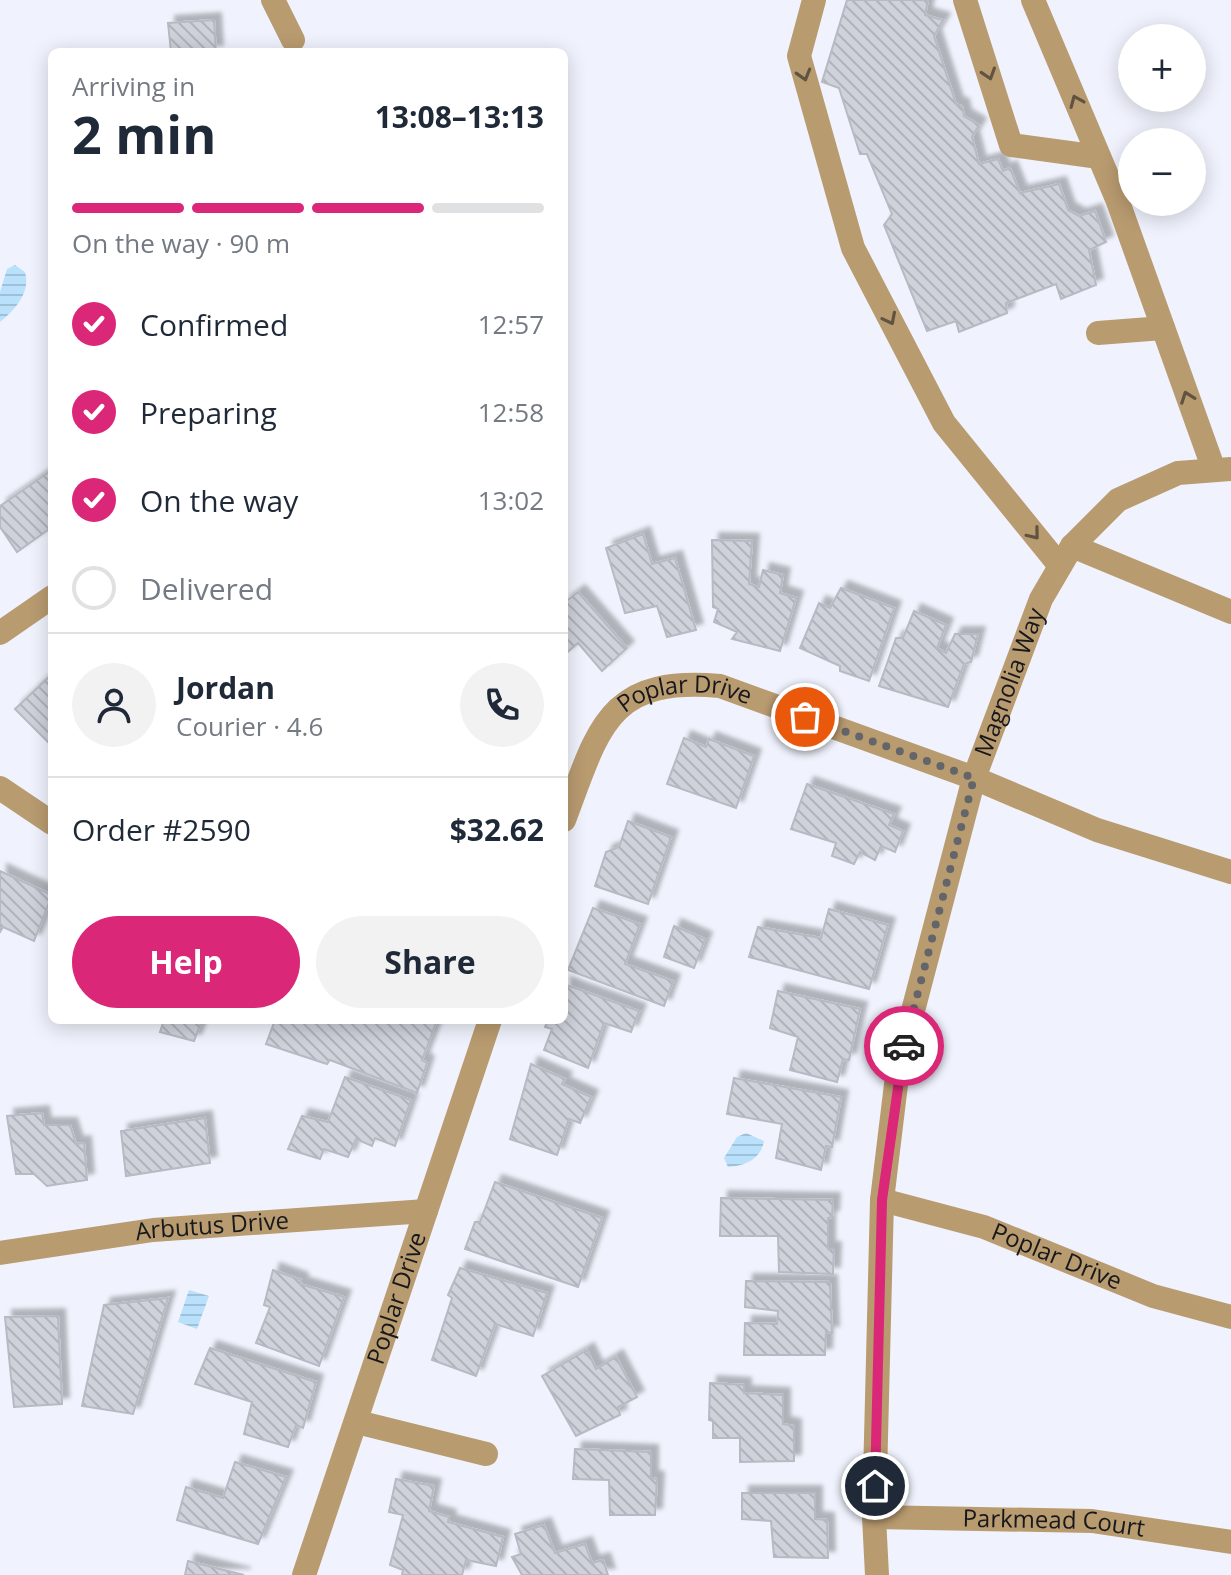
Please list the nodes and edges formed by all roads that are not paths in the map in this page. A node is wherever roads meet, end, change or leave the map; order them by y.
1 (273, 0) edge
2 (814, 0) edge
3 (965, 0) edge
4 (1033, 0) edge
5 (293, 40) dead end
6 (1099, 157) junction
7 (1163, 328) junction
8 (1098, 333) dead end
9 (1222, 470) edge
10 (1066, 556) junction
11 (48, 600) edge
12 (1231, 612) edge
13 (0, 633) edge
14 (974, 778) junction
15 (0, 788) edge
16 (568, 809) edge
17 (48, 820) edge
18 (1231, 872) edge
19 (489, 1024) edge
20 (882, 1200) junction
21 (426, 1211) junction
22 (0, 1253) edge
23 (1231, 1317) edge
24 (357, 1422) junction
25 (486, 1454) dead end
26 (874, 1517) junction
27 (1231, 1542) edge
28 (304, 1575) edge
29 (877, 1575) edge

1 - 5 street
2 -> 10 street
3 -> 6 street
6 -> 4 street
6 - 7 street
7 - 8 street
9 -> 7 street
9 - 10 street, Magnolia Way
10 - 12 street
10 - 14 street, Magnolia Way
11 - 13 street
14 - 16 street, Poplar Drive
14 - 18 street, Poplar Drive
14 - 20 street, Magnolia Way
15 - 17 street
19 - 21 street, Poplar Drive
20 - 23 street, Poplar Drive
20 - 26 street, Magnolia Way
21 - 22 street, Arbutus Drive
21 - 24 street, Poplar Drive
24 - 25 street
24 - 28 street, Poplar Drive
26 - 27 street, Parkmead Court
26 - 29 street, Magnolia Way

